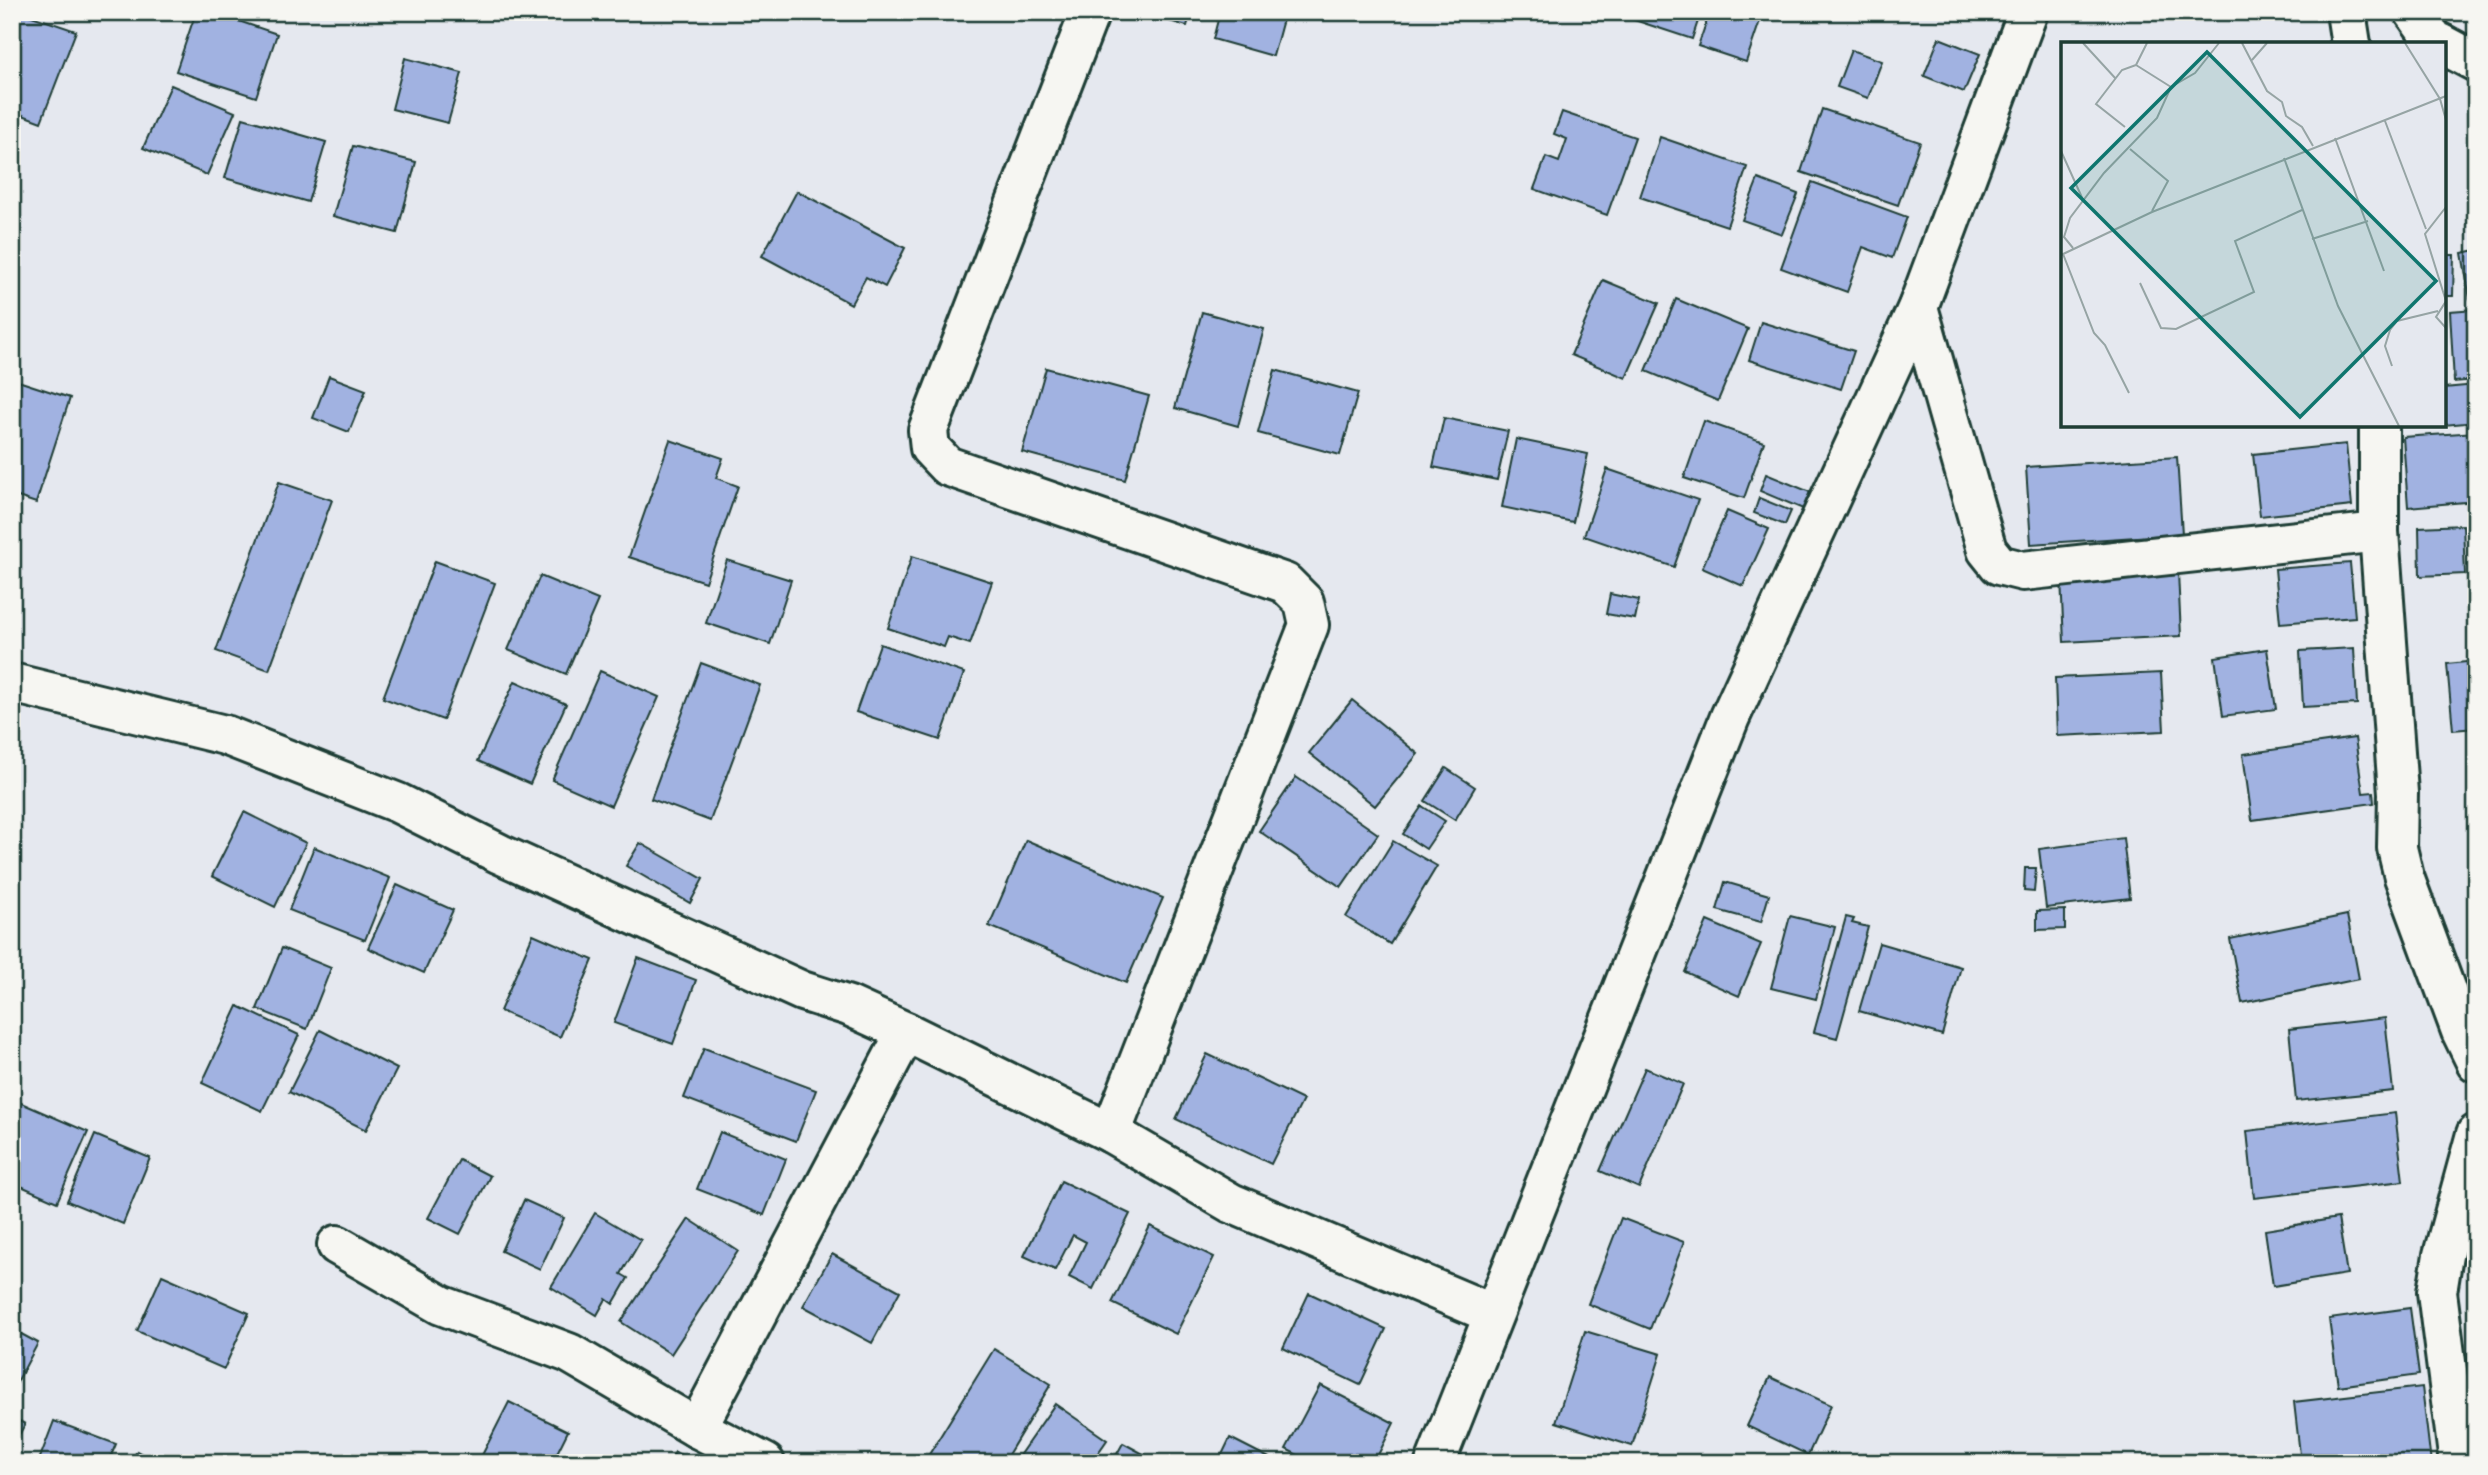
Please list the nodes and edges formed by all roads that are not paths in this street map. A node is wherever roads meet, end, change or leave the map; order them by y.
1 (1090, 12) edge
2 (2028, 12) edge
3 (2346, 12) edge
4 (2414, 12) edge
5 (2351, 42) edge
6 (2438, 42) edge
7 (2446, 46) edge
8 (2476, 62) edge
9 (1918, 307) junction
10 (2378, 427) edge
11 (2379, 532) junction
12 (12, 683) edge
13 (906, 1032) junction
14 (2476, 1062) edge
15 (1111, 1133) junction
16 (2476, 1134) edge
17 (337, 1245) dead end
18 (1493, 1314) junction
19 (697, 1428) junction
20 (765, 1463) edge
21 (1435, 1463) edge
22 (2459, 1463) edge

1 - 15 street
2 - 9 street
3 - 5 street
4 - 6 street
7 - 8 street
9 - 11 street
9 - 18 street
10 - 11 street
11 - 14 street
12 - 13 street
13 - 15 street
13 - 19 street
15 - 18 street
16 - 22 street
17 - 19 street
18 - 21 street
19 - 20 street

